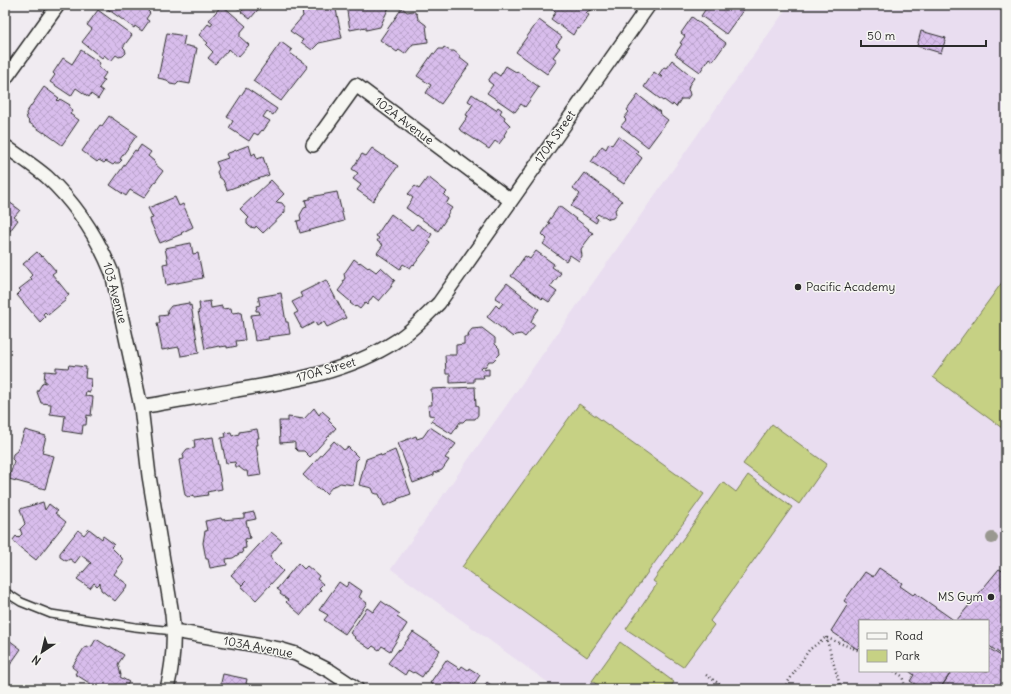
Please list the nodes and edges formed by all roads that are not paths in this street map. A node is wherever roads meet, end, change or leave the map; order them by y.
1 (58, 5) edge
2 (649, 5) edge
3 (5, 79) edge
4 (313, 145) dead end
5 (5, 146) edge
6 (510, 200) junction
7 (141, 407) junction
8 (5, 592) edge
9 (174, 631) junction
10 (167, 689) edge
11 (357, 689) edge

1 - 3 street
2 - 6 street, 170A Street
4 - 6 street, 102A Avenue
5 - 7 street, 103 Avenue
6 - 7 street, 170A Street
7 - 9 street
8 - 9 lane
9 - 10 street
9 - 11 street, 103A Avenue

